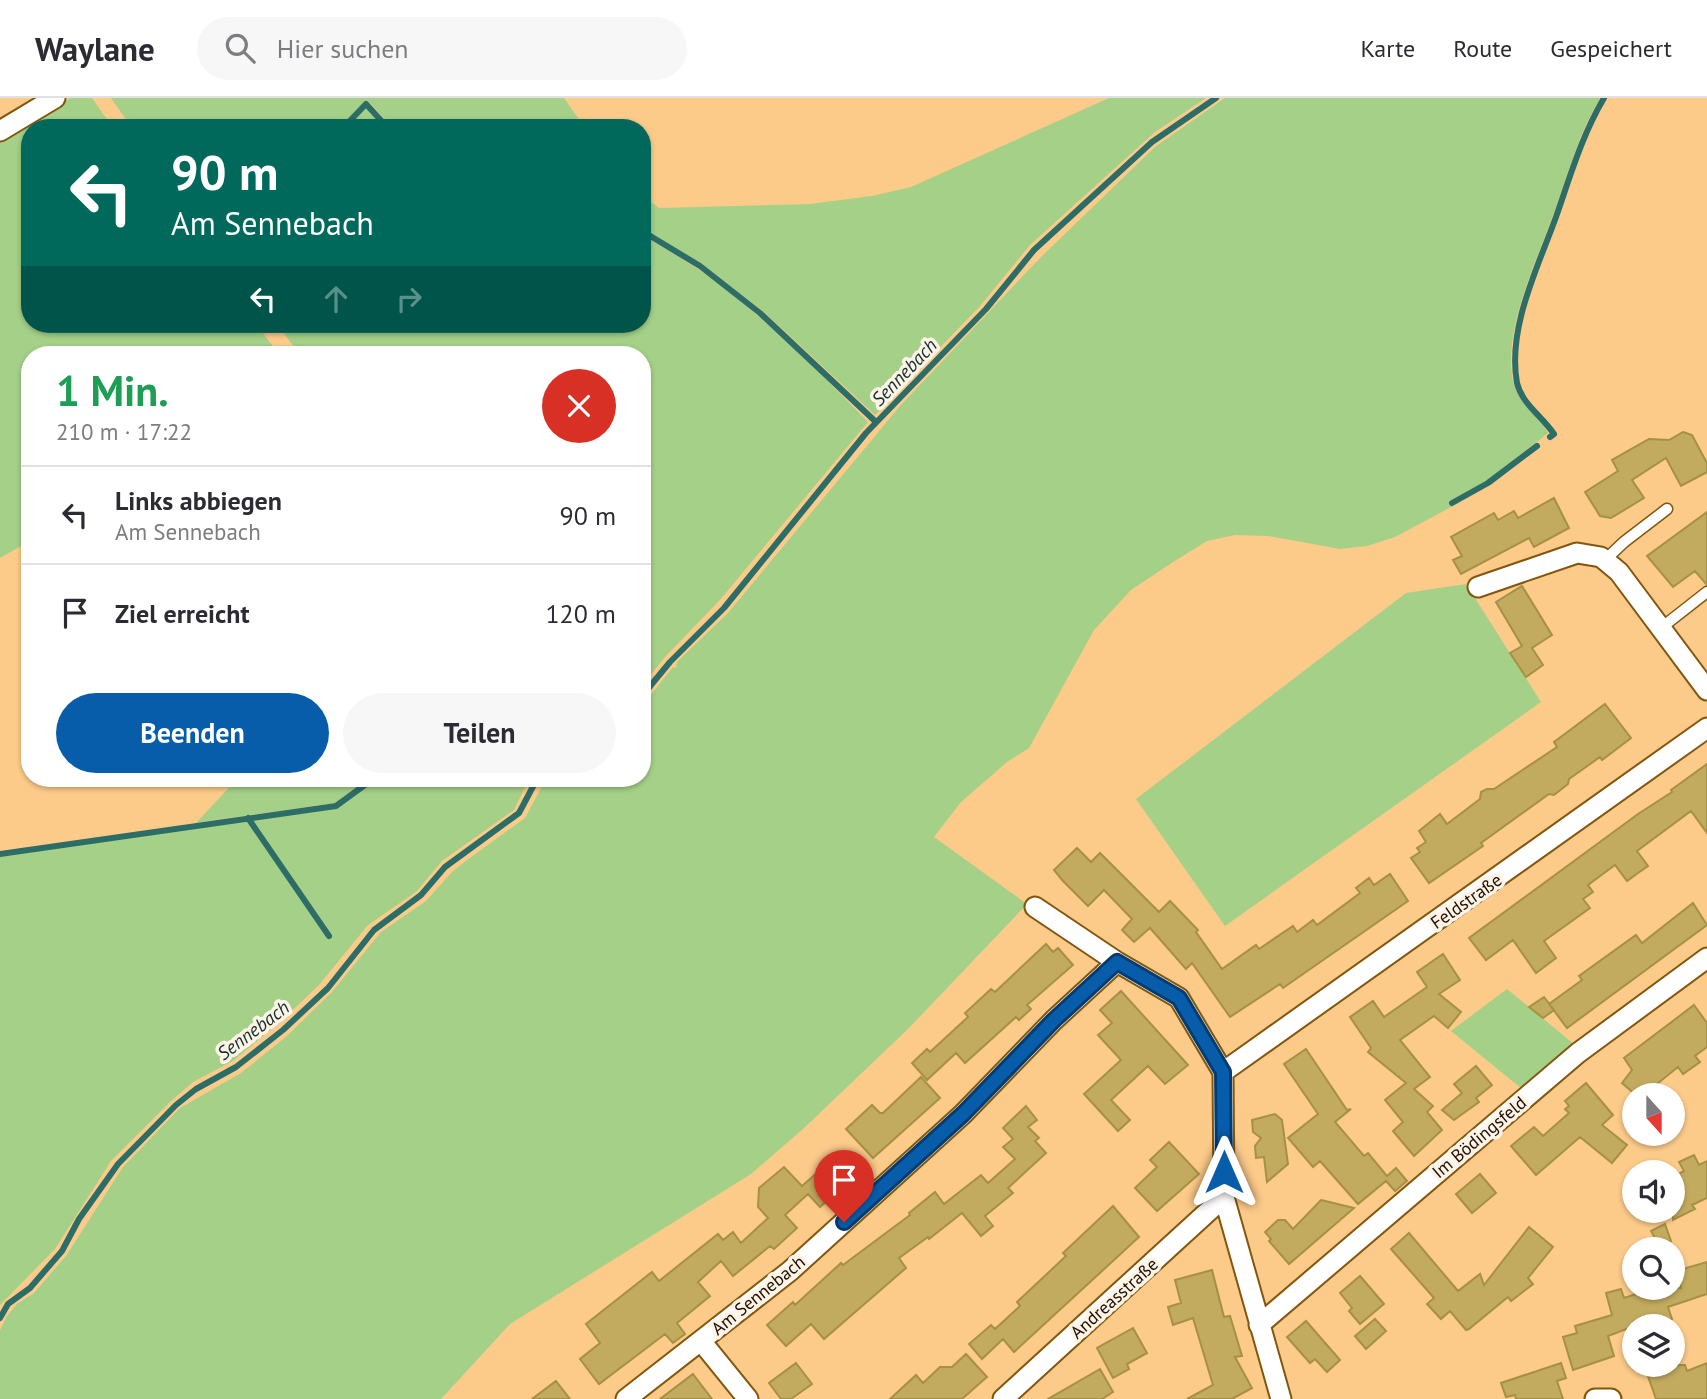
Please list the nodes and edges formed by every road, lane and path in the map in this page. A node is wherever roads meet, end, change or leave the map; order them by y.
1 (55, 98) edge
2 (0, 131) edge
3 (1667, 509) dead end
4 (1605, 560) junction
5 (1478, 587) dead end
6 (1707, 592) edge
7 (1661, 628) junction
8 (1707, 690) edge
9 (1707, 727) edge
10 (1035, 907) dead end
11 (1707, 958) edge
12 (1117, 962) junction
13 (1223, 1072) junction
14 (1224, 1197) junction
15 (1259, 1325) junction
16 (701, 1341) junction
17 (626, 1399) edge
18 (747, 1399) edge
19 (1003, 1399) edge
20 (1282, 1399) edge
21 (1595, 1399) edge
22 (1611, 1399) edge

1 - 2 street
3 - 4 lane
4 - 5 street
4 - 7 street
6 - 7 lane
7 - 8 street
9 - 13 street, Feldstraße
10 - 12 street
11 - 15 street, Im Bödingsfeld
12 - 13 street
12 - 16 street, Am Sennebach
13 - 14 street
14 - 15 street
14 - 19 street, Andreasstraße
15 - 20 street
16 - 17 street, Am Sennebach
16 - 18 street
21 - 22 street

